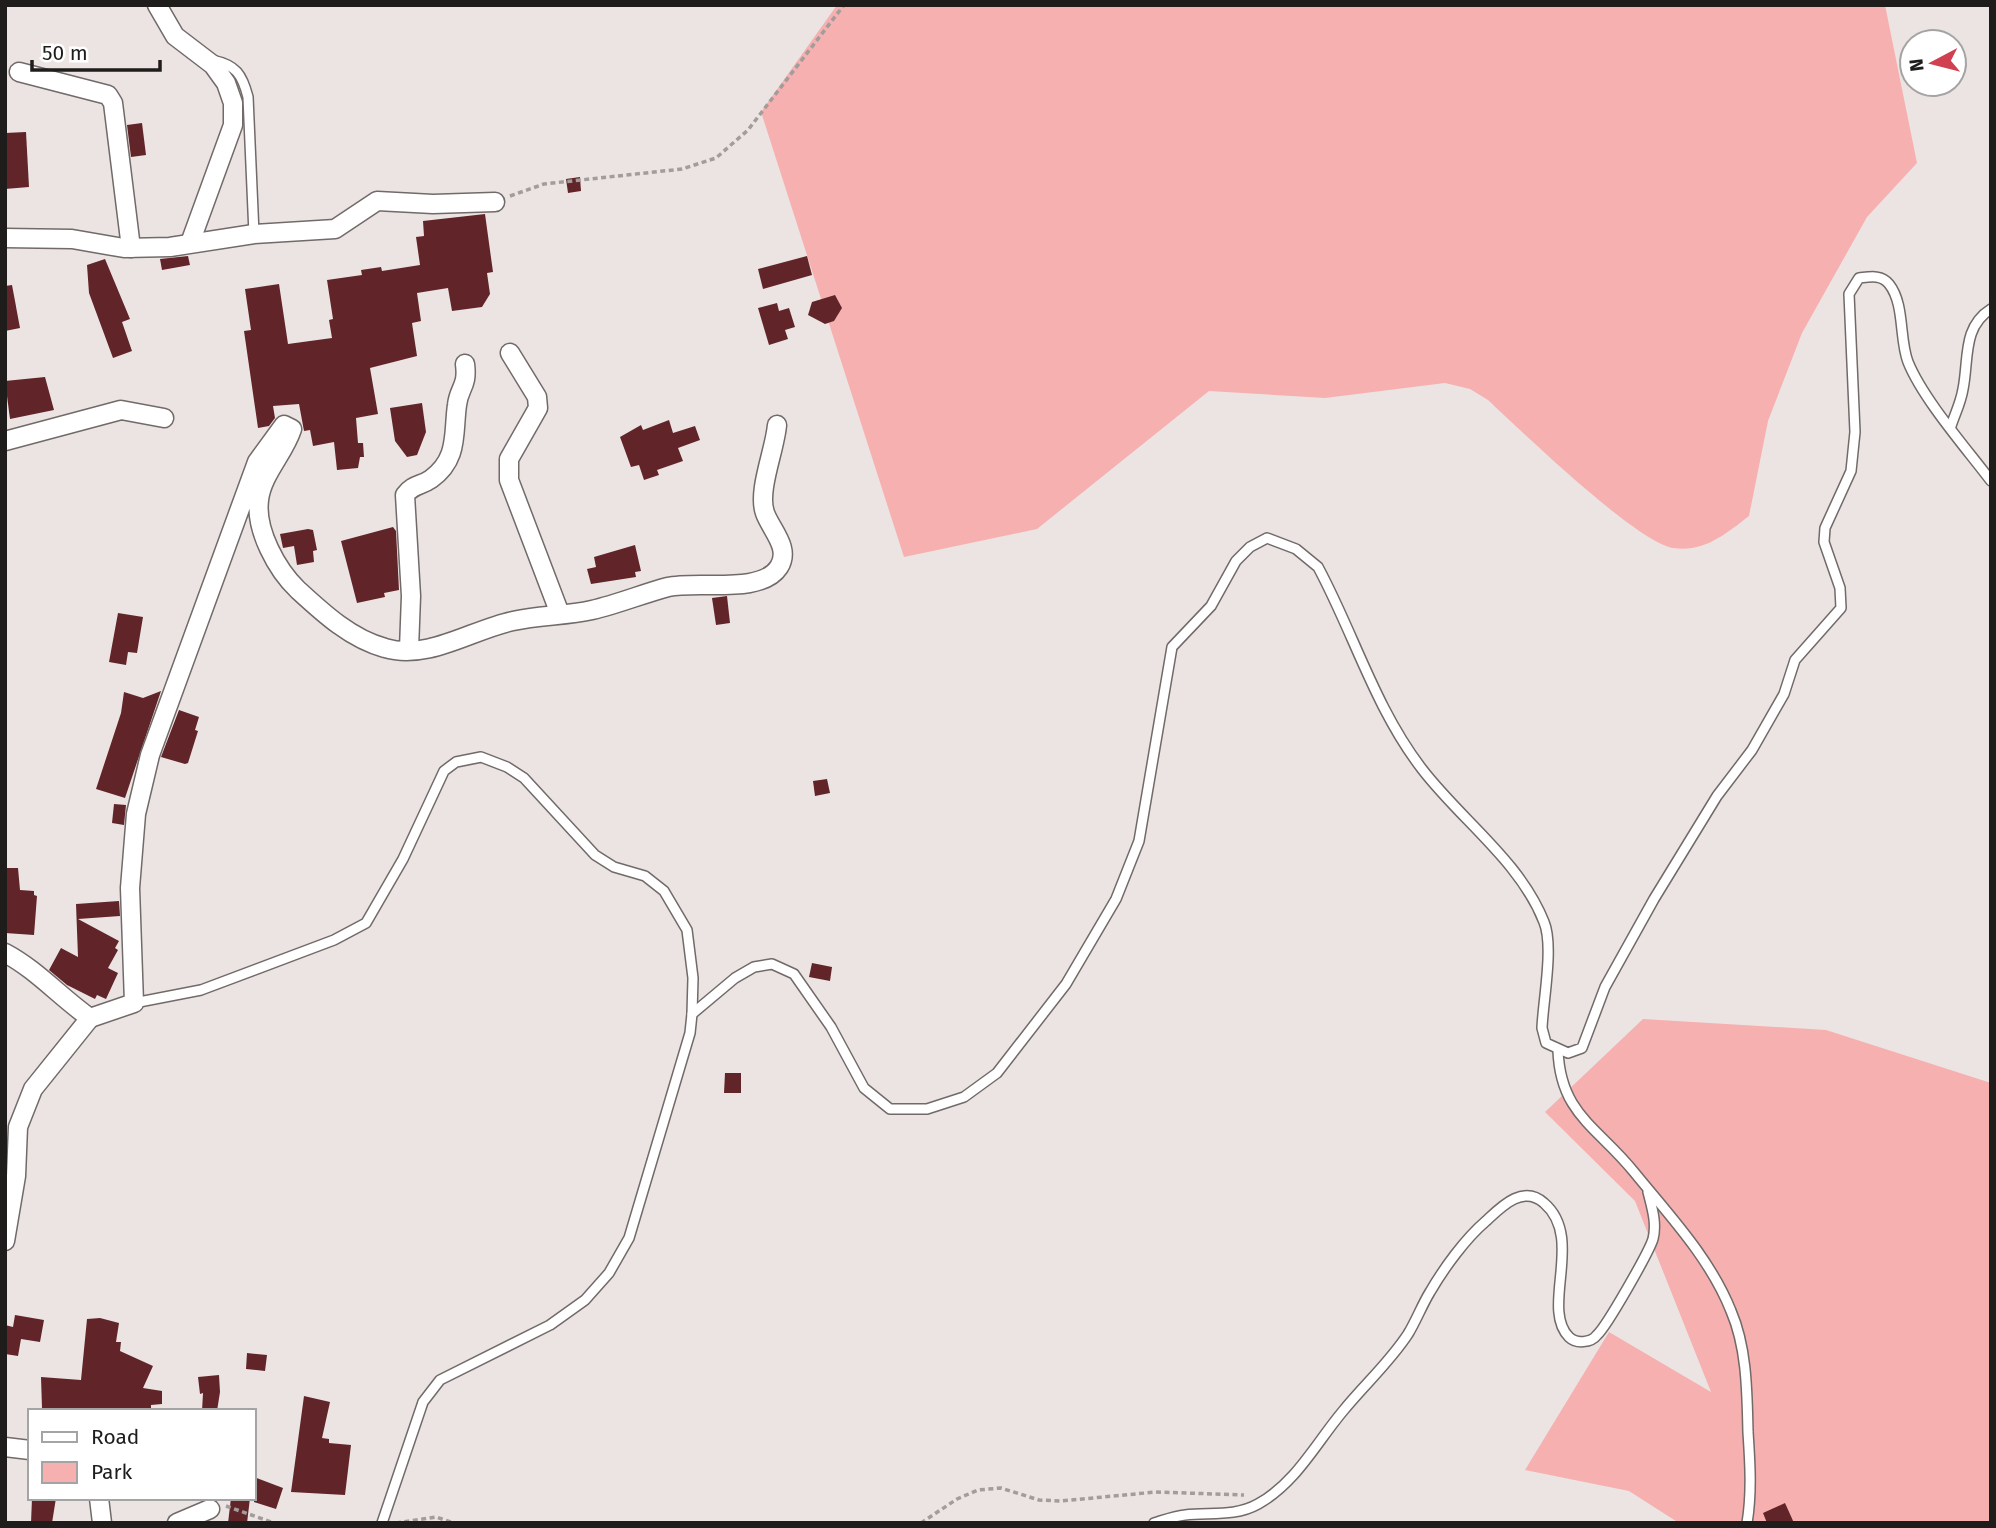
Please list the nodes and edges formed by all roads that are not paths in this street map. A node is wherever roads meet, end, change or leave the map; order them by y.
1 (157, 5) edge
2 (204, 58) junction
3 (19, 72) dead end
4 (495, 202) road end
5 (254, 234) junction
6 (5, 238) edge
7 (190, 243) junction
8 (131, 248) junction
9 (1991, 309) edge
10 (510, 353) dead end
11 (465, 364) dead end
12 (164, 418) dead end
13 (777, 425) dead end
14 (1951, 426) junction
15 (5, 441) edge
16 (1991, 481) edge
17 (560, 614) junction
18 (409, 649) junction
19 (5, 953) edge
20 (134, 1003) junction
21 (692, 1014) junction
22 (90, 1018) junction
23 (1558, 1050) junction
24 (1648, 1192) junction
25 (5, 1241) edge
26 (5, 1447) edge
27 (28, 1450) edge
28 (99, 1500) edge
29 (211, 1509) road end
30 (102, 1523) edge
31 (177, 1523) edge
32 (382, 1523) edge
33 (1154, 1523) edge
34 (1747, 1523) edge

1 - 2 street
2 - 5 lane
2 - 7 street
3 - 8 street
4 - 5 street
5 - 7 street
6 - 8 street
7 - 8 street
9 - 14 lane
10 - 17 street
11 - 18 street
12 - 15 street
13 - 17 street
14 - 16 lane
14 - 23 lane
17 - 18 street
18 - 20 street
19 - 22 street
20 - 21 lane
20 - 22 street
21 - 23 lane
21 - 32 lane
22 - 25 street
23 - 24 lane
24 - 33 lane
24 - 34 lane
26 - 27 street
28 - 30 street
29 - 31 street

